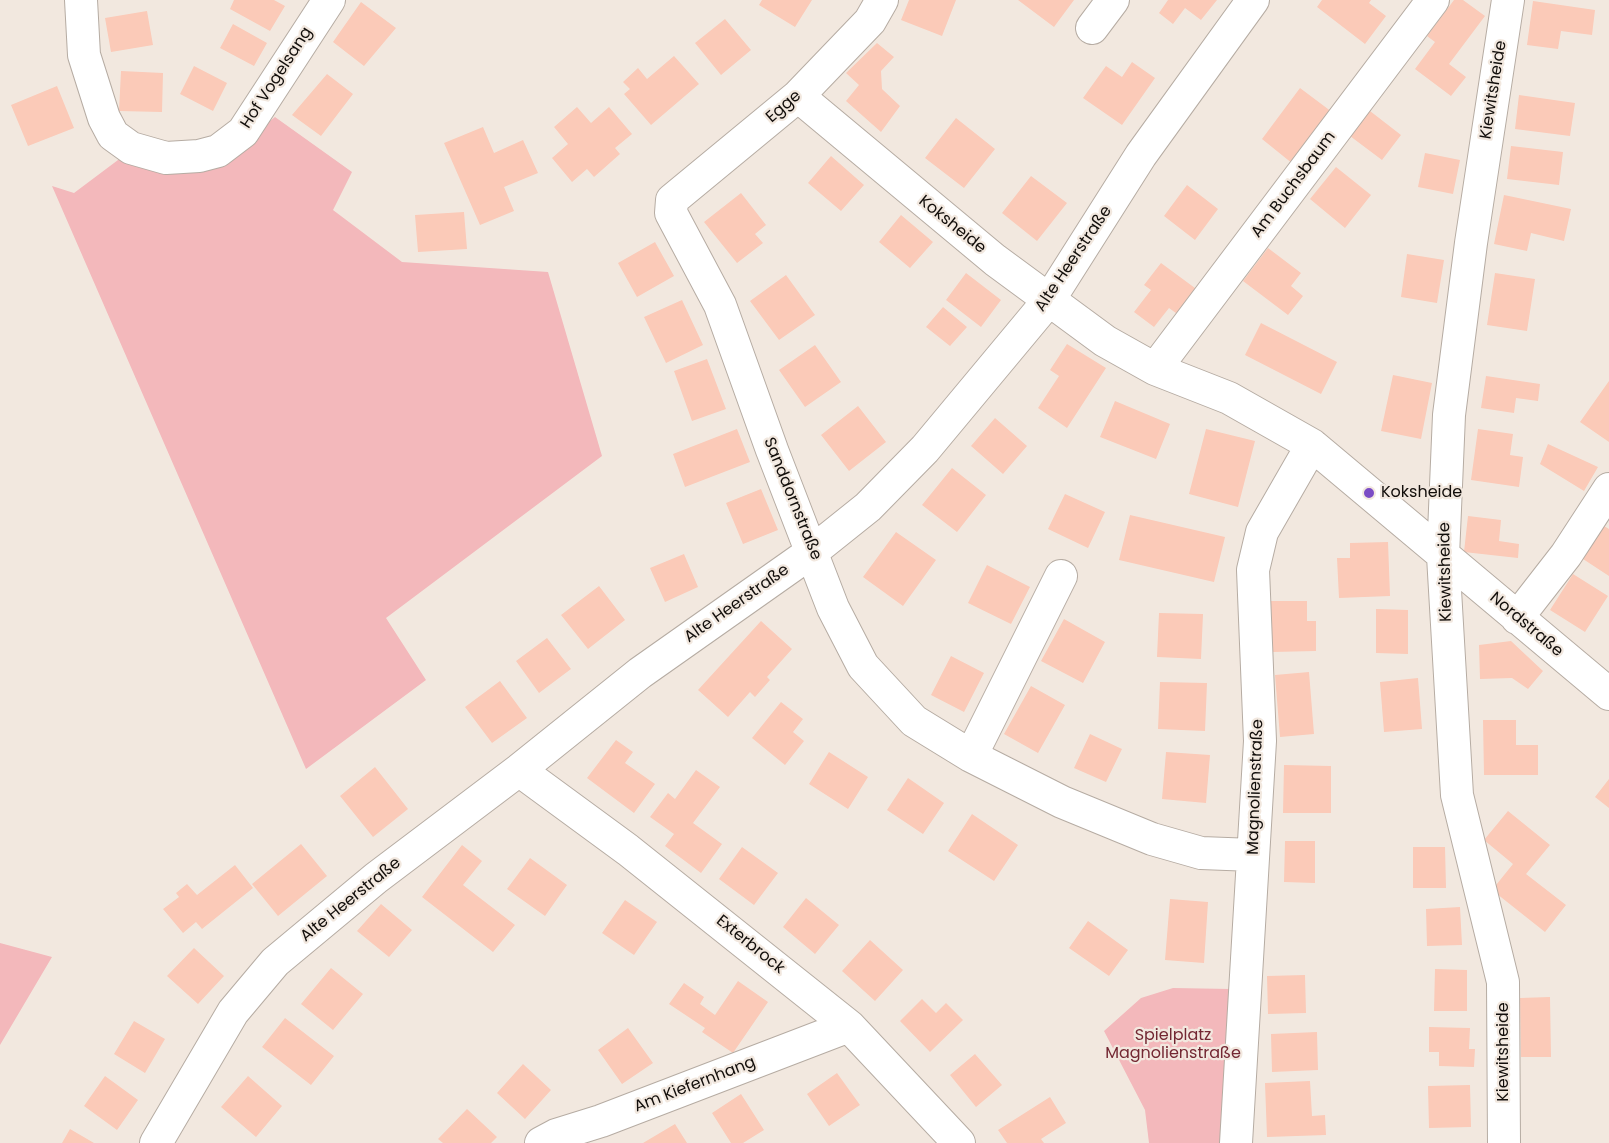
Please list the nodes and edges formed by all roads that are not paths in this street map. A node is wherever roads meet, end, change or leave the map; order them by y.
1 (81, 0) edge
2 (329, 0) edge
3 (882, 0) edge
4 (1113, 0) edge
5 (1433, 0) edge
6 (1508, 0) edge
7 (1250, 1) edge
8 (1092, 28) dead end
9 (798, 96) junction
10 (672, 200) joint
11 (1049, 300) junction
12 (1155, 369) junction
13 (1312, 445) junction
14 (1609, 489) edge
15 (813, 551) junction
16 (1443, 556) junction
17 (1061, 576) dead end
18 (1517, 618) junction
19 (1609, 694) edge
20 (971, 756) junction
21 (519, 770) junction
22 (1253, 855) junction
23 (849, 1026) junction
24 (156, 1143) edge
25 (541, 1143) edge
26 (959, 1143) edge
27 (1236, 1143) edge
28 (1504, 1143) edge

1 - 2 street, Hof Vogelsang
3 - 9 street, Egge
4 - 8 street
5 - 12 street, Am Buchsbaum
6 - 16 street, Kiewitsheide
7 - 11 street, Alte Heerstraße
9 - 10 street, Egge
9 - 11 street, Koksheide
10 - 15 street, Sanddornstraße
11 - 12 street, Koksheide
11 - 15 street, Alte Heerstraße
12 - 13 street, Koksheide
13 - 16 street, Koksheide
13 - 22 street, Magnolienstraße
14 - 18 street
15 - 20 street, Sanddornstraße
15 - 21 street, Alte Heerstraße
16 - 18 street, Nordstraße
16 - 28 street, Kiewitsheide
17 - 20 street
18 - 19 street, Nordstraße
20 - 22 street, Sanddornstraße
21 - 23 street, Exterbrock
21 - 24 street, Alte Heerstraße
22 - 27 street, Magnolienstraße
23 - 25 street, Am Kiefernhang
23 - 26 street, Exterbrock

